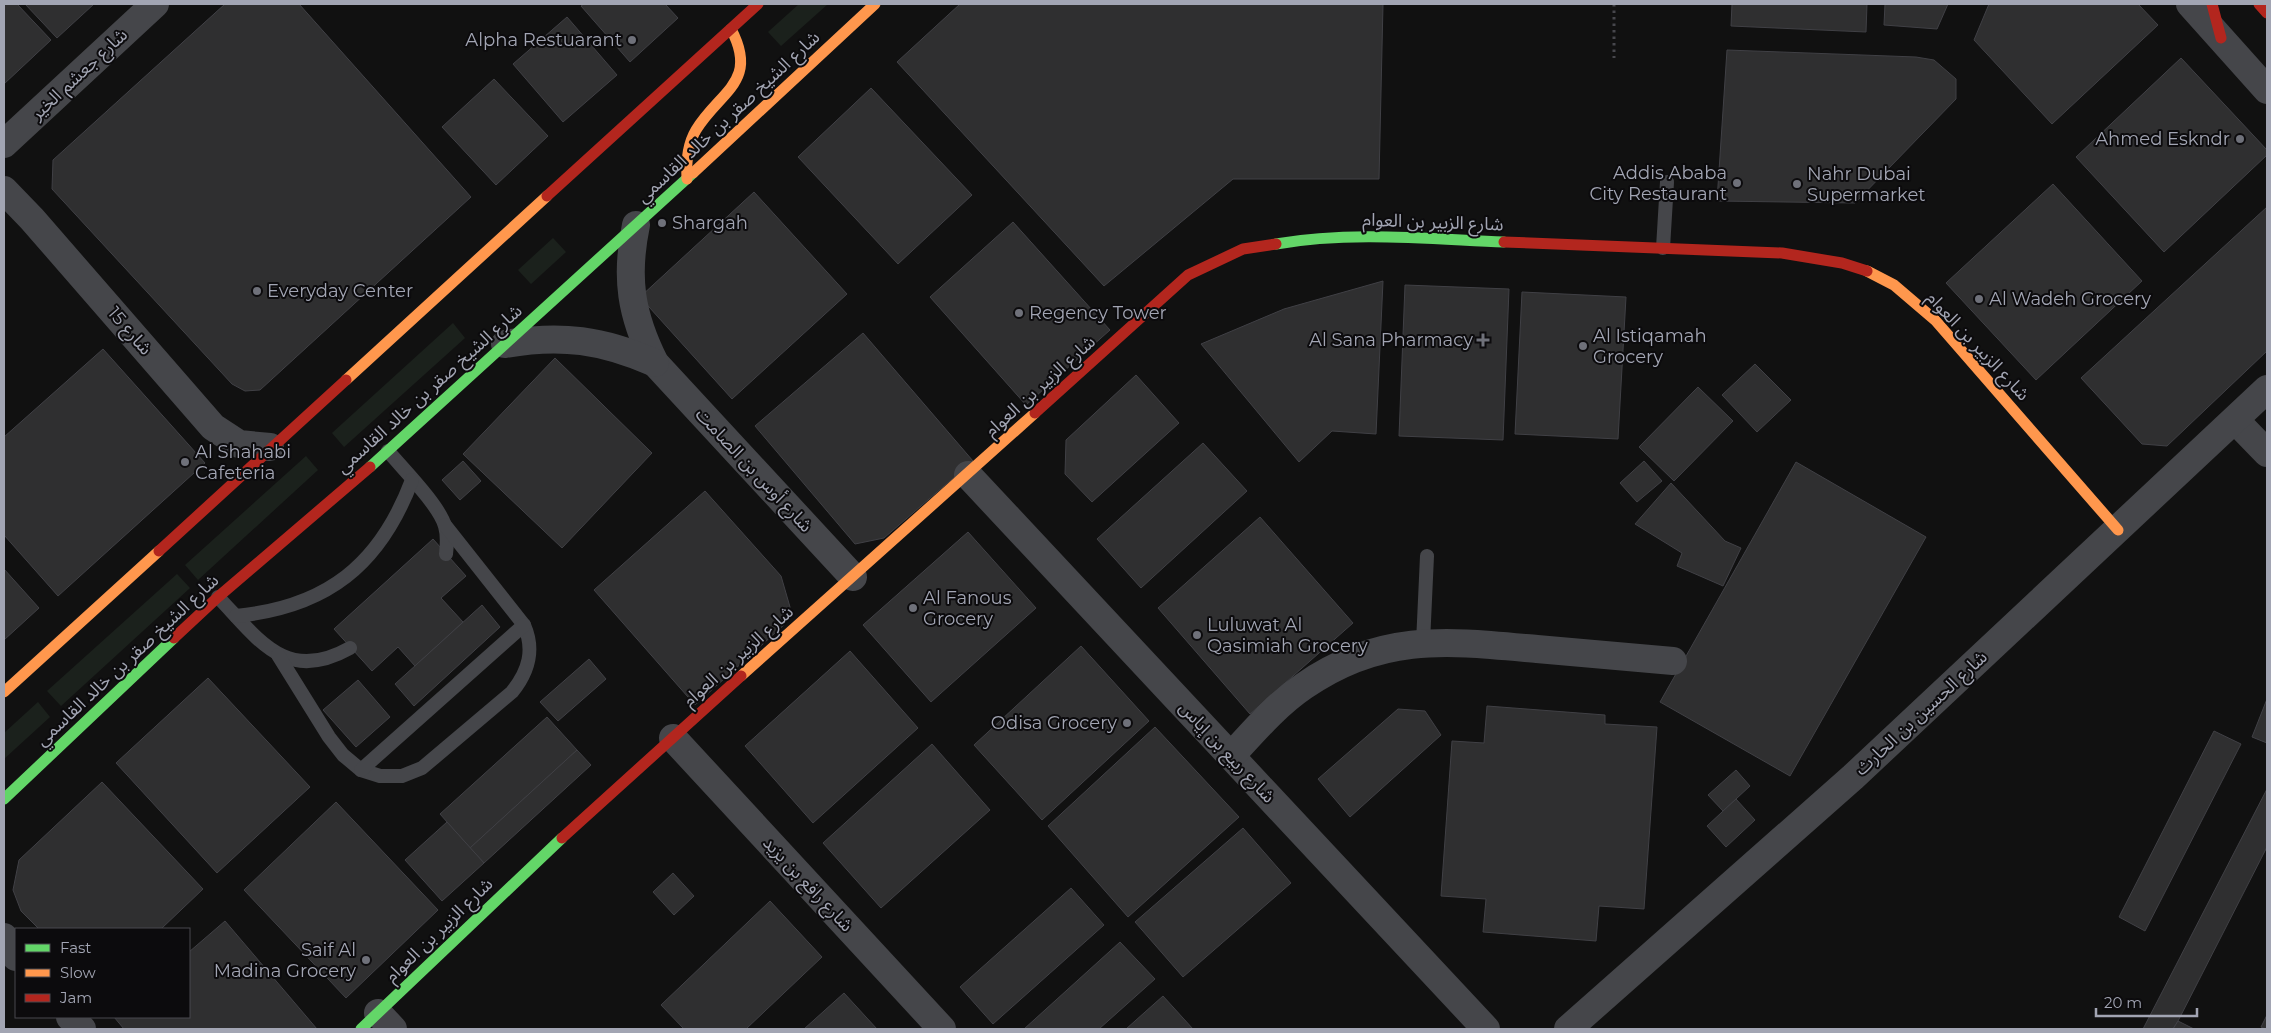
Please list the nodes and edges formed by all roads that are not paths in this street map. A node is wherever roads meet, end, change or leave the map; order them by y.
1 (155, 4) edge
2 (758, 4) edge
3 (875, 4) edge
4 (2190, 4) edge
5 (2212, 4) edge
6 (2259, 4) edge
7 (2267, 13) edge
8 (731, 29) junction
9 (2221, 38) junction
10 (2267, 90) edge
11 (4, 144) edge
12 (687, 179) junction
13 (1667, 182) dead end
14 (4, 190) edge
15 (636, 225) junction
16 (1663, 248) junction
17 (505, 344) junction
18 (655, 363) junction
19 (2267, 389) edge
20 (2235, 420) junction
21 (270, 447) junction
22 (388, 451) junction
23 (2267, 453) edge
24 (968, 475) junction
25 (412, 480) junction
26 (445, 525) junction
27 (2118, 530) junction
28 (446, 554) dead end
29 (1427, 556) dead end
30 (853, 577) junction
31 (218, 597) junction
32 (236, 616) junction
33 (524, 625) junction
34 (1423, 642) junction
35 (350, 648) dead end
36 (278, 655) junction
37 (1673, 661) dead end
38 (4, 692) edge
39 (673, 738) junction
40 (1231, 756) junction
41 (361, 770) junction
42 (4, 799) edge
43 (71, 1018) edge
44 (377, 1024) edge
45 (82, 1029) edge
46 (942, 1029) edge
47 (1486, 1029) edge
48 (1568, 1029) edge

1 - 11 street, شارع جعشم الخير
2 - 8 main road
3 - 12 main road, شارع الشيخ صقر بن خالد القاسمي
4 - 9 street
5 - 9 main road
6 - 7 main road
8 - 12 main road
8 - 21 main road
9 - 10 street
12 - 15 main road, شارع الشيخ صقر بن خالد القاسمي
13 - 16 lane
14 - 21 street, شارع 15
15 - 17 main road, شارع الشيخ صقر بن خالد القاسمي
15 - 18 street, شارع أوس بن الصامت
16 - 24 main road, شارع الزبير بن العوام
16 - 27 main road, شارع الزبير بن العوام
17 - 18 street, شارع أوس بن الصامت
17 - 22 main road, شارع الشيخ صقر بن خالد القاسمي
18 - 30 street, شارع أوس بن الصامت
19 - 20 street, شارع الحسين بن الحارث
20 - 23 street
20 - 27 street, شارع الحسين بن الحارث
21 - 38 main road
22 - 25 lane
22 - 31 main road, شارع الشيخ صقر بن خالد القاسمي
24 - 30 main road, شارع الزبير بن العوام
24 - 40 street, شارع ربيع بن إياس
25 - 26 lane
25 - 32 lane
26 - 28 lane
26 - 33 lane
27 - 48 street, شارع الحسين بن الحارث
29 - 34 lane
30 - 39 main road, شارع الزبير بن العوام
31 - 32 lane
31 - 42 main road, شارع الشيخ صقر بن خالد القاسمي
32 - 36 lane
33 - 41 lane
33 - 41 lane
34 - 37 street
34 - 40 street
35 - 36 lane
36 - 41 lane
39 - 44 main road, شارع الزبير بن العوام
39 - 46 street, شارع رافع بن يزيد
40 - 47 street, شارع ربيع بن إياس
43 - 45 street

